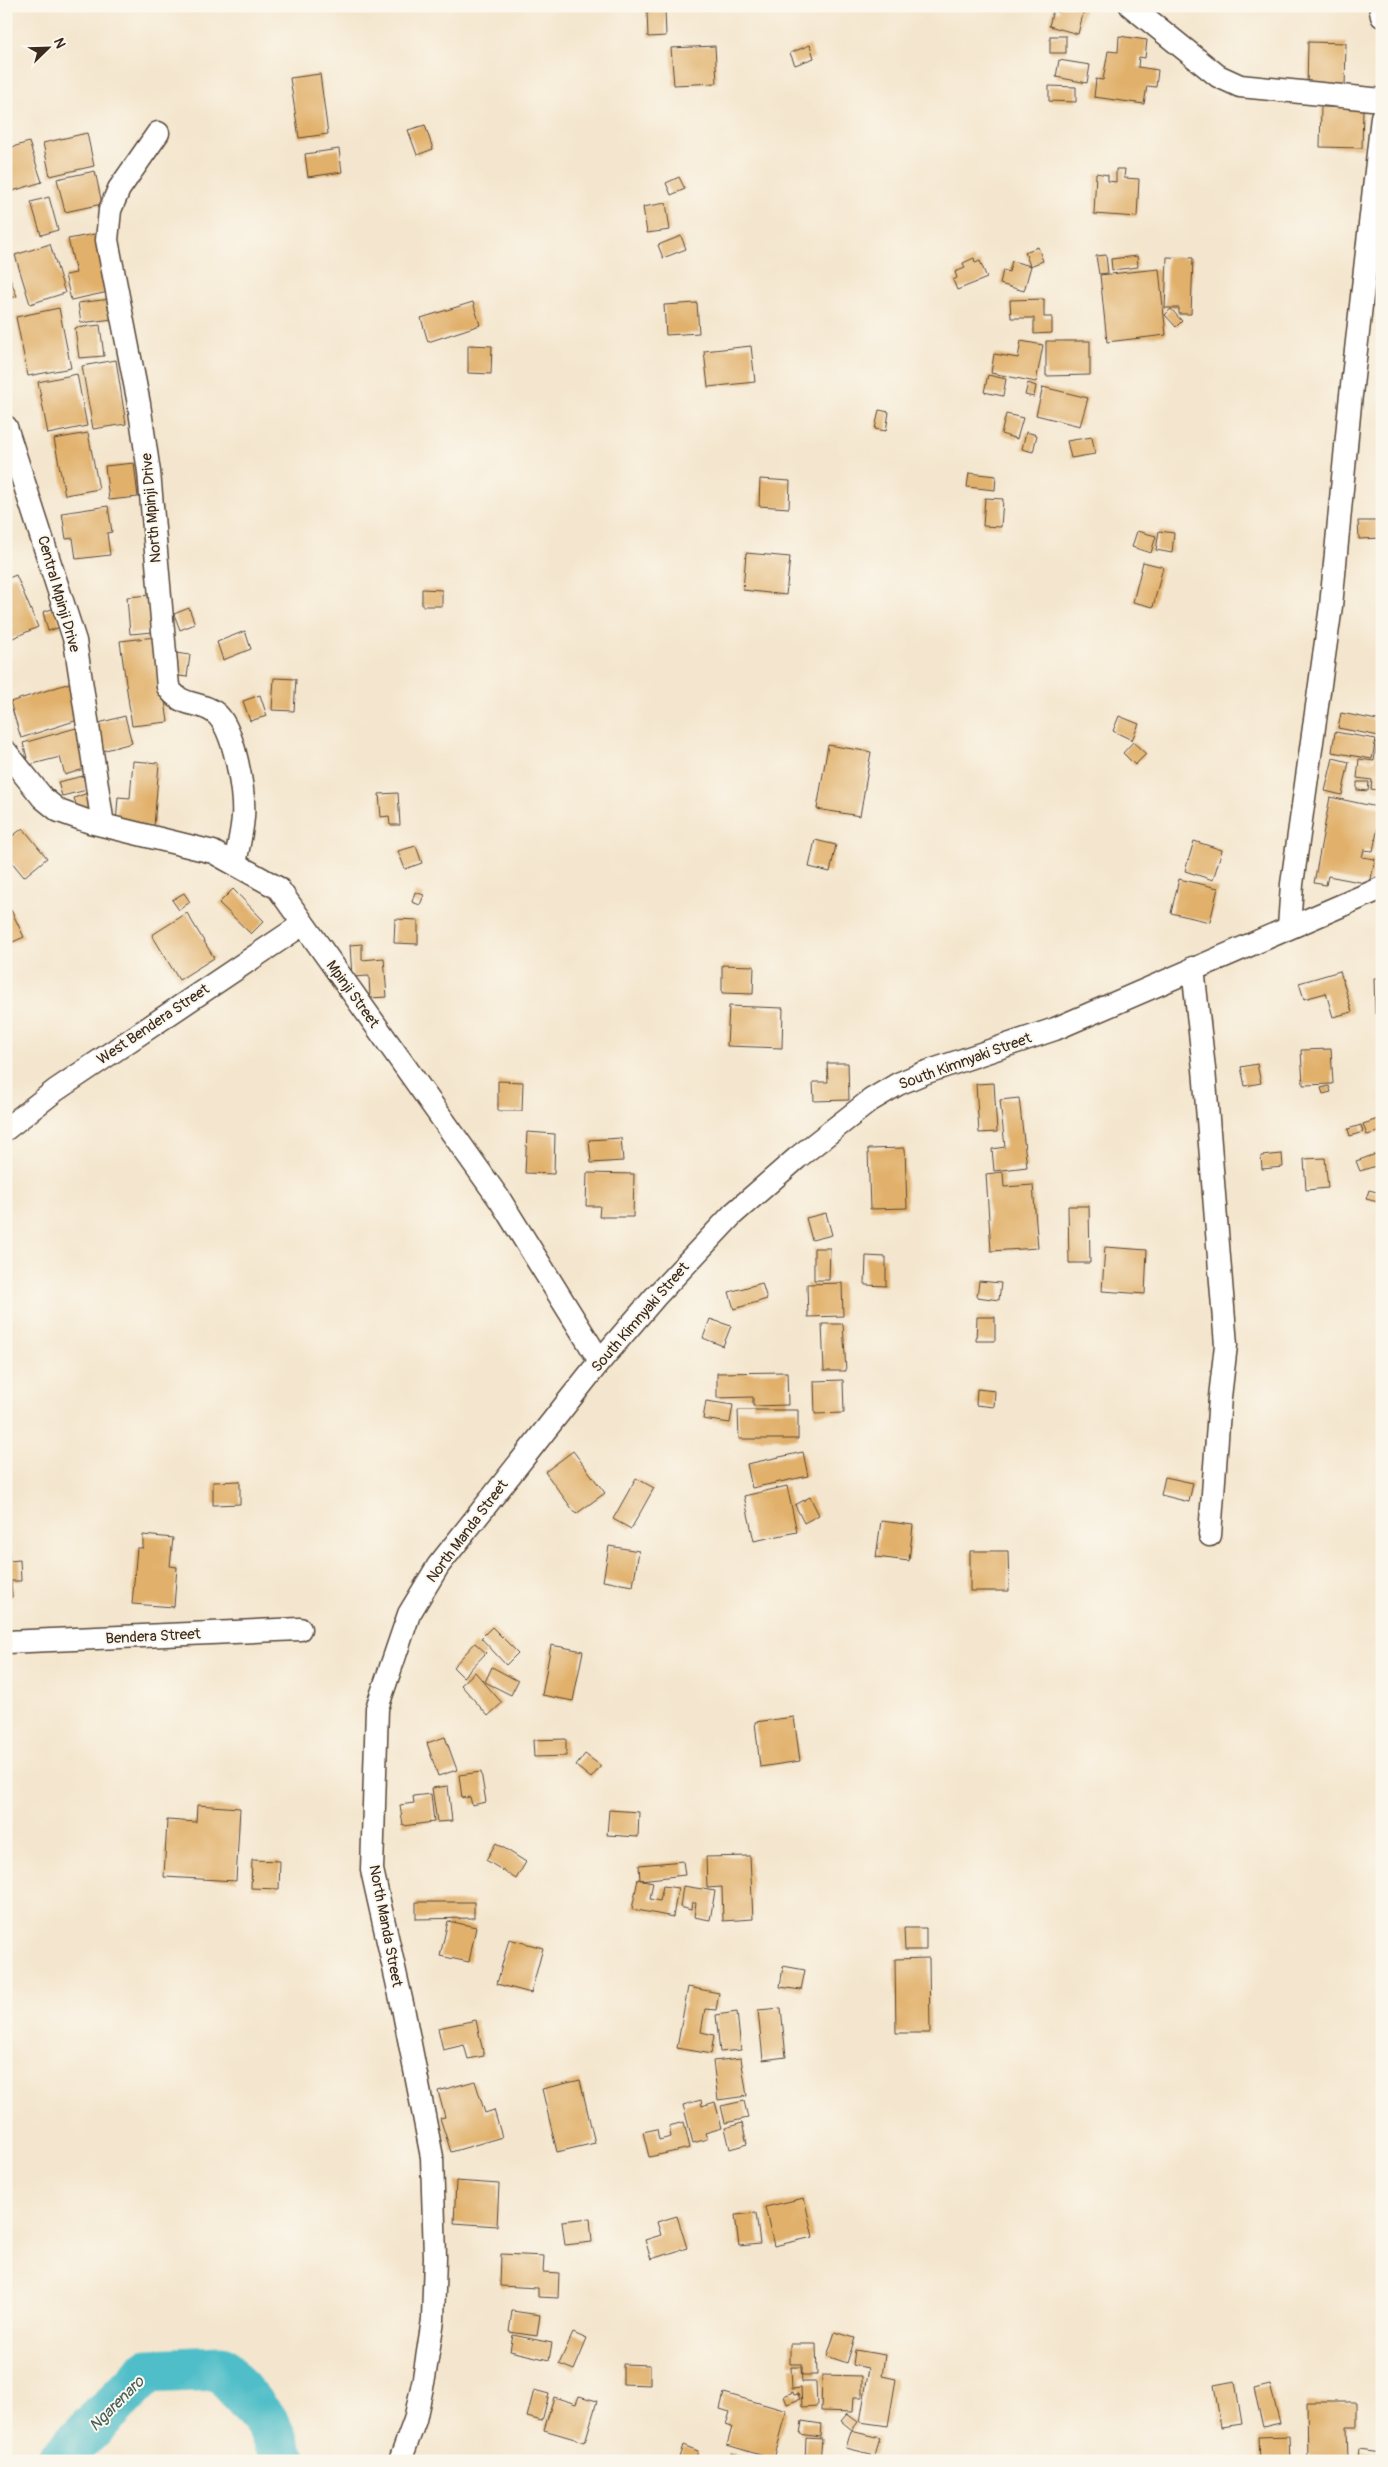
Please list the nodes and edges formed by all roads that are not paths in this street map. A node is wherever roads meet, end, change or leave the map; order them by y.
1 (1131, 6) edge
2 (1380, 6) edge
3 (1382, 16) edge
4 (1382, 100) edge
5 (1382, 117) edge
6 (158, 133) dead end
7 (6, 427) edge
8 (6, 752) edge
9 (103, 825) junction
10 (235, 863) junction
11 (1382, 888) edge
12 (303, 924) junction
13 (1290, 927) junction
14 (1193, 968) junction
15 (6, 1129) edge
16 (600, 1361) junction
17 (581, 1386) joint
18 (1210, 1535) dead end
19 (300, 1629) dead end
20 (6, 1642) edge
21 (400, 2461) edge

1 - 4 street
2 - 3 street
5 - 13 street
6 - 10 street, North Mpinji Drive
7 - 9 street, Central Mpinji Drive
8 - 9 street, Mpinji Street
9 - 10 street, Mpinji Street
10 - 12 street, Mpinji Street
11 - 13 street, South Kimnyaki Street
12 - 15 street, West Bendera Street
12 - 16 street, Mpinji Street
13 - 14 street, South Kimnyaki Street
14 - 16 street, South Kimnyaki Street
14 - 18 street
16 - 17 street, South Kimnyaki Street
17 - 21 street, North Manda Street
19 - 20 street, Bendera Street

